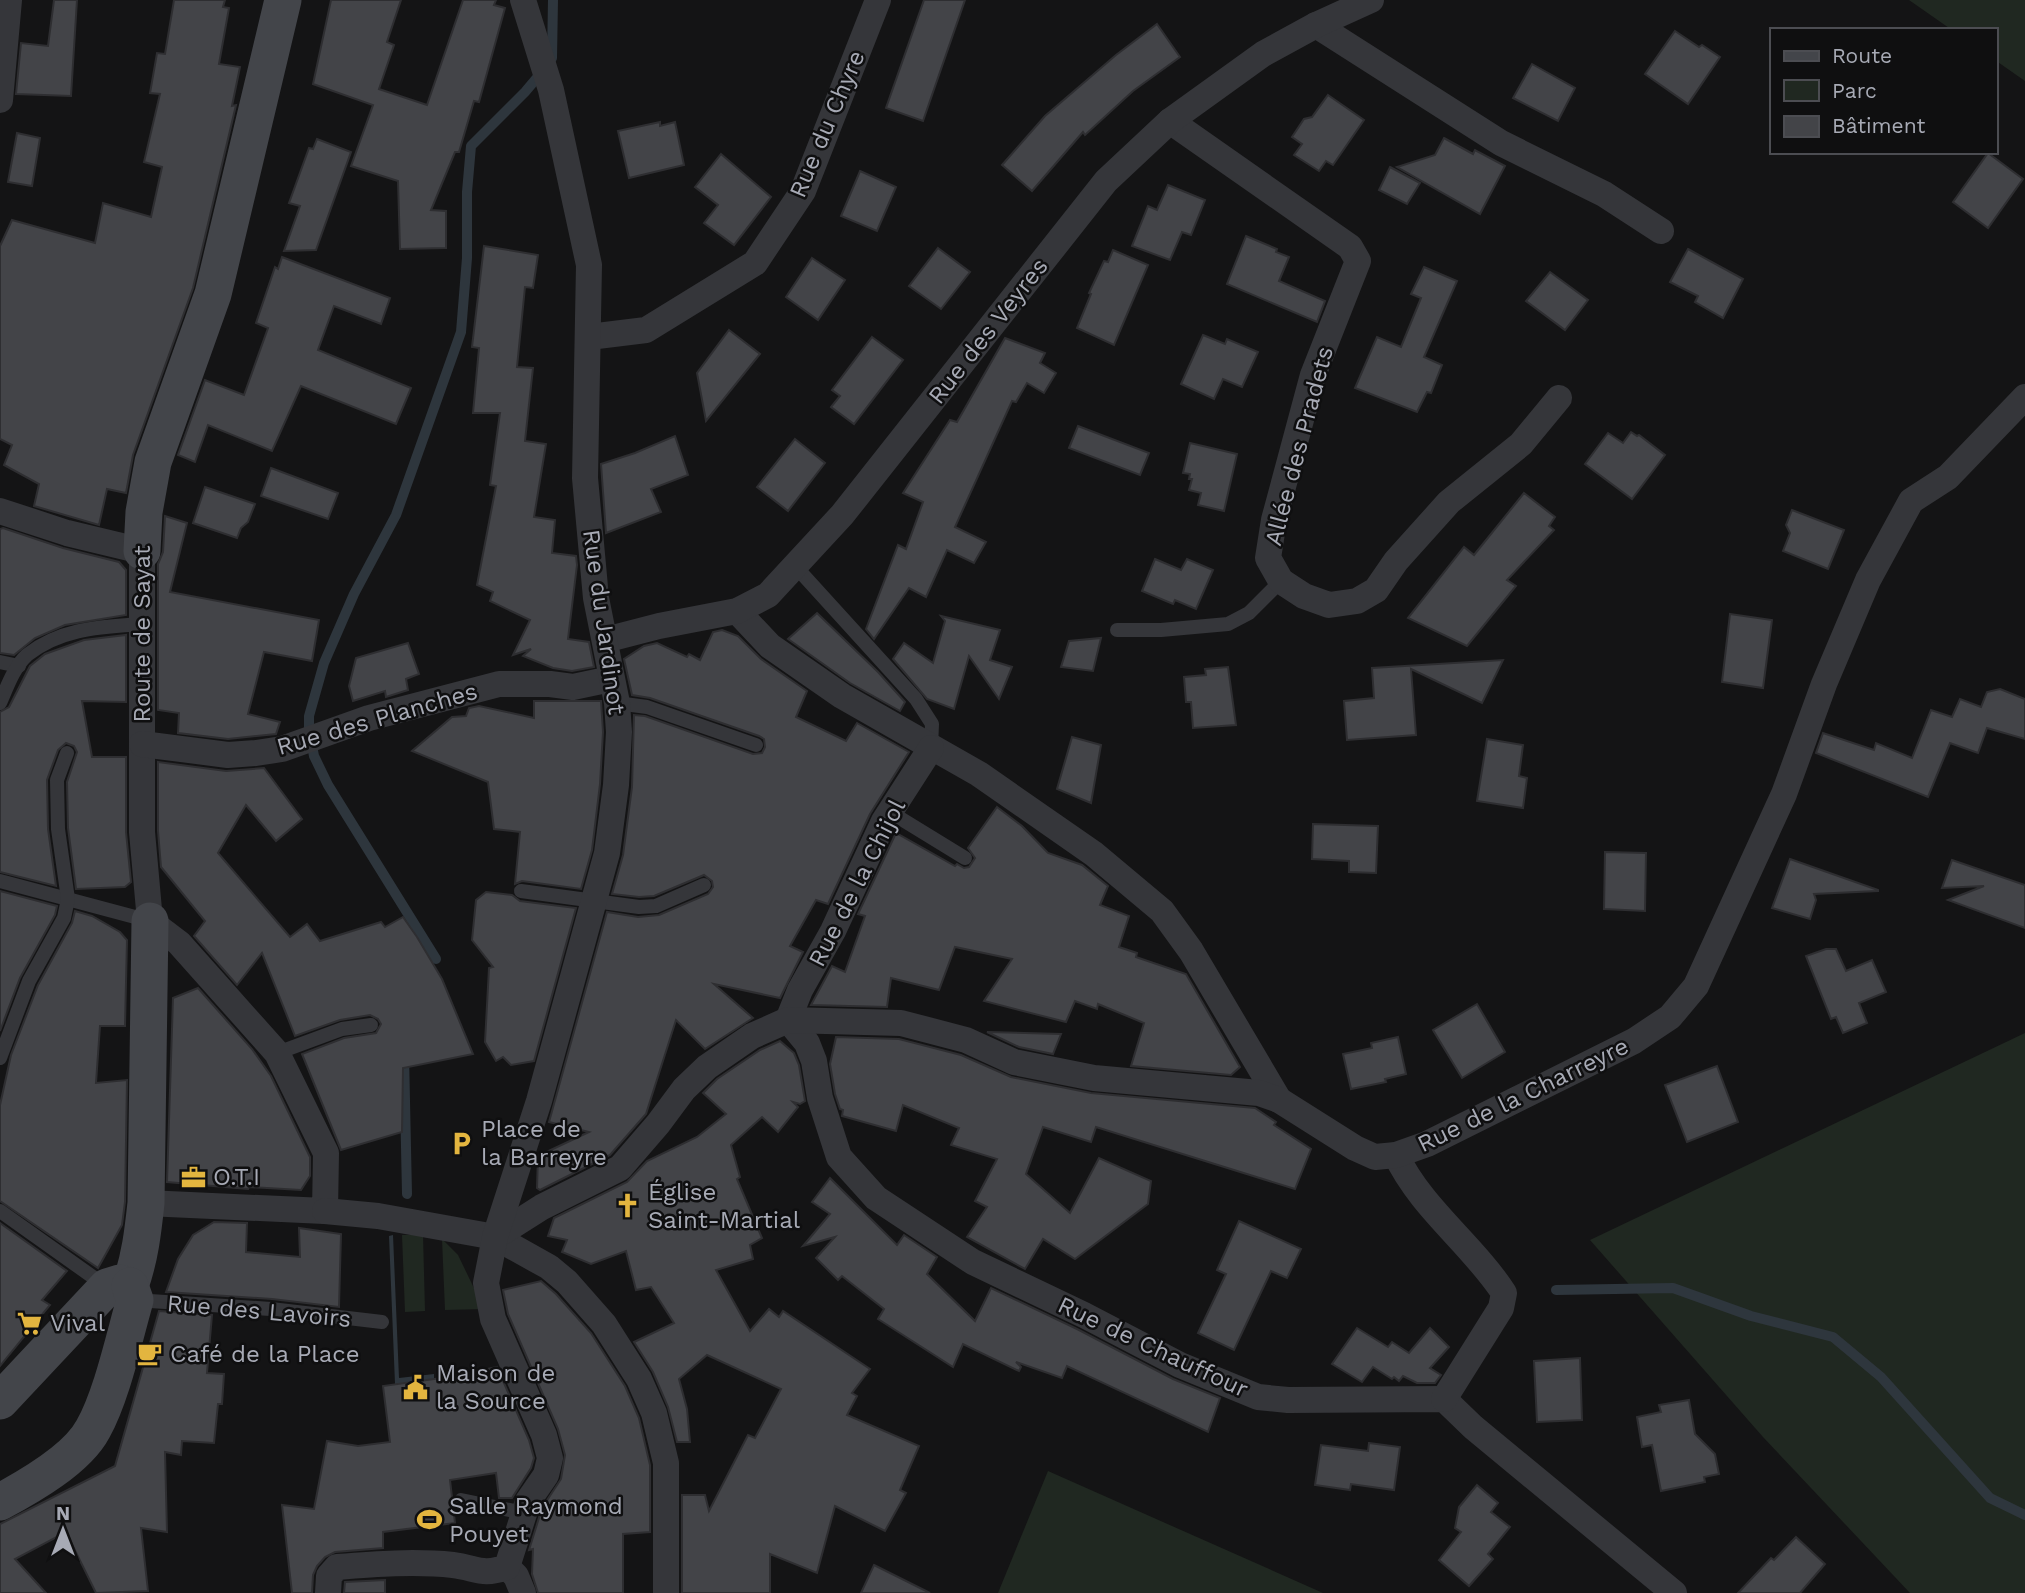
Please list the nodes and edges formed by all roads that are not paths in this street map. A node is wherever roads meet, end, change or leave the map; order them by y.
1 (9, 0) edge
2 (283, 0) edge
3 (523, 0) edge
4 (878, 0) edge
5 (1371, 0) edge
6 (1316, 25) junction
7 (0, 100) edge
8 (1170, 121) junction
9 (1661, 231) dead end
10 (589, 337) junction
11 (2025, 397) edge
12 (1559, 398) dead end
13 (0, 511) edge
14 (142, 551) junction
15 (796, 567) junction
16 (1282, 581) junction
17 (737, 611) junction
18 (142, 624) junction
19 (1117, 630) dead end
20 (605, 640) junction
21 (0, 662) edge
22 (19, 666) junction
23 (614, 691) junction
24 (0, 702) edge
25 (142, 744) junction
26 (756, 745) dead end
27 (931, 748) junction
28 (67, 753) dead end
29 (890, 813) junction
30 (965, 858) dead end
31 (0, 881) edge
32 (704, 885) dead end
33 (521, 891) dead end
34 (68, 899) junction
35 (594, 901) junction
36 (150, 921) junction
37 (788, 1020) junction
38 (370, 1025) dead end
39 (277, 1053) junction
40 (0, 1058) edge
41 (1279, 1100) junction
42 (1395, 1155) junction
43 (146, 1203) junction
44 (0, 1211) edge
45 (325, 1211) junction
46 (495, 1237) junction
47 (124, 1291) junction
48 (382, 1322) dead end
49 (1444, 1399) junction
50 (0, 1401) edge
51 (461, 1500) dead end
52 (0, 1502) edge
53 (524, 1513) junction
54 (507, 1567) junction
55 (328, 1593) edge
56 (523, 1593) edge
57 (666, 1593) edge
58 (1674, 1593) edge

1 - 7 street
2 - 14 street, Route de Sayat
3 - 10 street, Rue du Jardinot
4 - 10 street, Rue du Chyre
5 - 6 street, Rue des Veyres
6 - 8 street, Rue des Veyres
6 - 9 street
8 - 15 street, Rue des Veyres
8 - 16 street, Allée des Pradets
10 - 20 street, Rue du Jardinot
11 - 42 street, Rue de la Charreyre
12 - 16 street, Allée des Pradets
13 - 14 street
14 - 18 street, Route de Sayat
15 - 17 street, Rue des Veyres
15 - 27 lane
16 - 19 lane
17 - 20 street, Rue des Veyres
17 - 27 street
18 - 22 lane
18 - 25 street, Route de Sayat
20 - 23 street, Rue du Jardinot
21 - 22 lane
22 - 24 lane
23 - 25 street, Rue des Planches
23 - 26 lane
23 - 35 street, Rue du Jardinot
25 - 36 street, Route de Sayat
27 - 29 street, Rue de la Chijol
27 - 41 street
28 - 34 lane
29 - 30 lane
29 - 37 street, Rue de la Chijol
31 - 34 lane
32 - 35 lane
33 - 35 lane
34 - 36 lane
34 - 40 lane
35 - 46 street, Rue du Jardinot
36 - 39 street
36 - 43 street, Route de Sayat
37 - 41 street, Rue de la Charreyre
37 - 46 street, Rue de la Charreyre
37 - 49 street, Rue de Chauffour
38 - 39 lane
39 - 45 street
41 - 42 street, Rue de la Charreyre
42 - 49 street
43 - 45 street
43 - 47 street, Route de Sayat
44 - 47 lane
45 - 46 street
46 - 53 street, Rue du Jardinot
46 - 57 street
47 - 48 lane, Rue des Lavoirs
47 - 50 street
47 - 52 street, Route de Sayat
49 - 58 street
51 - 53 lane
53 - 54 street, Rue du Jardinot
54 - 55 street
54 - 56 street

